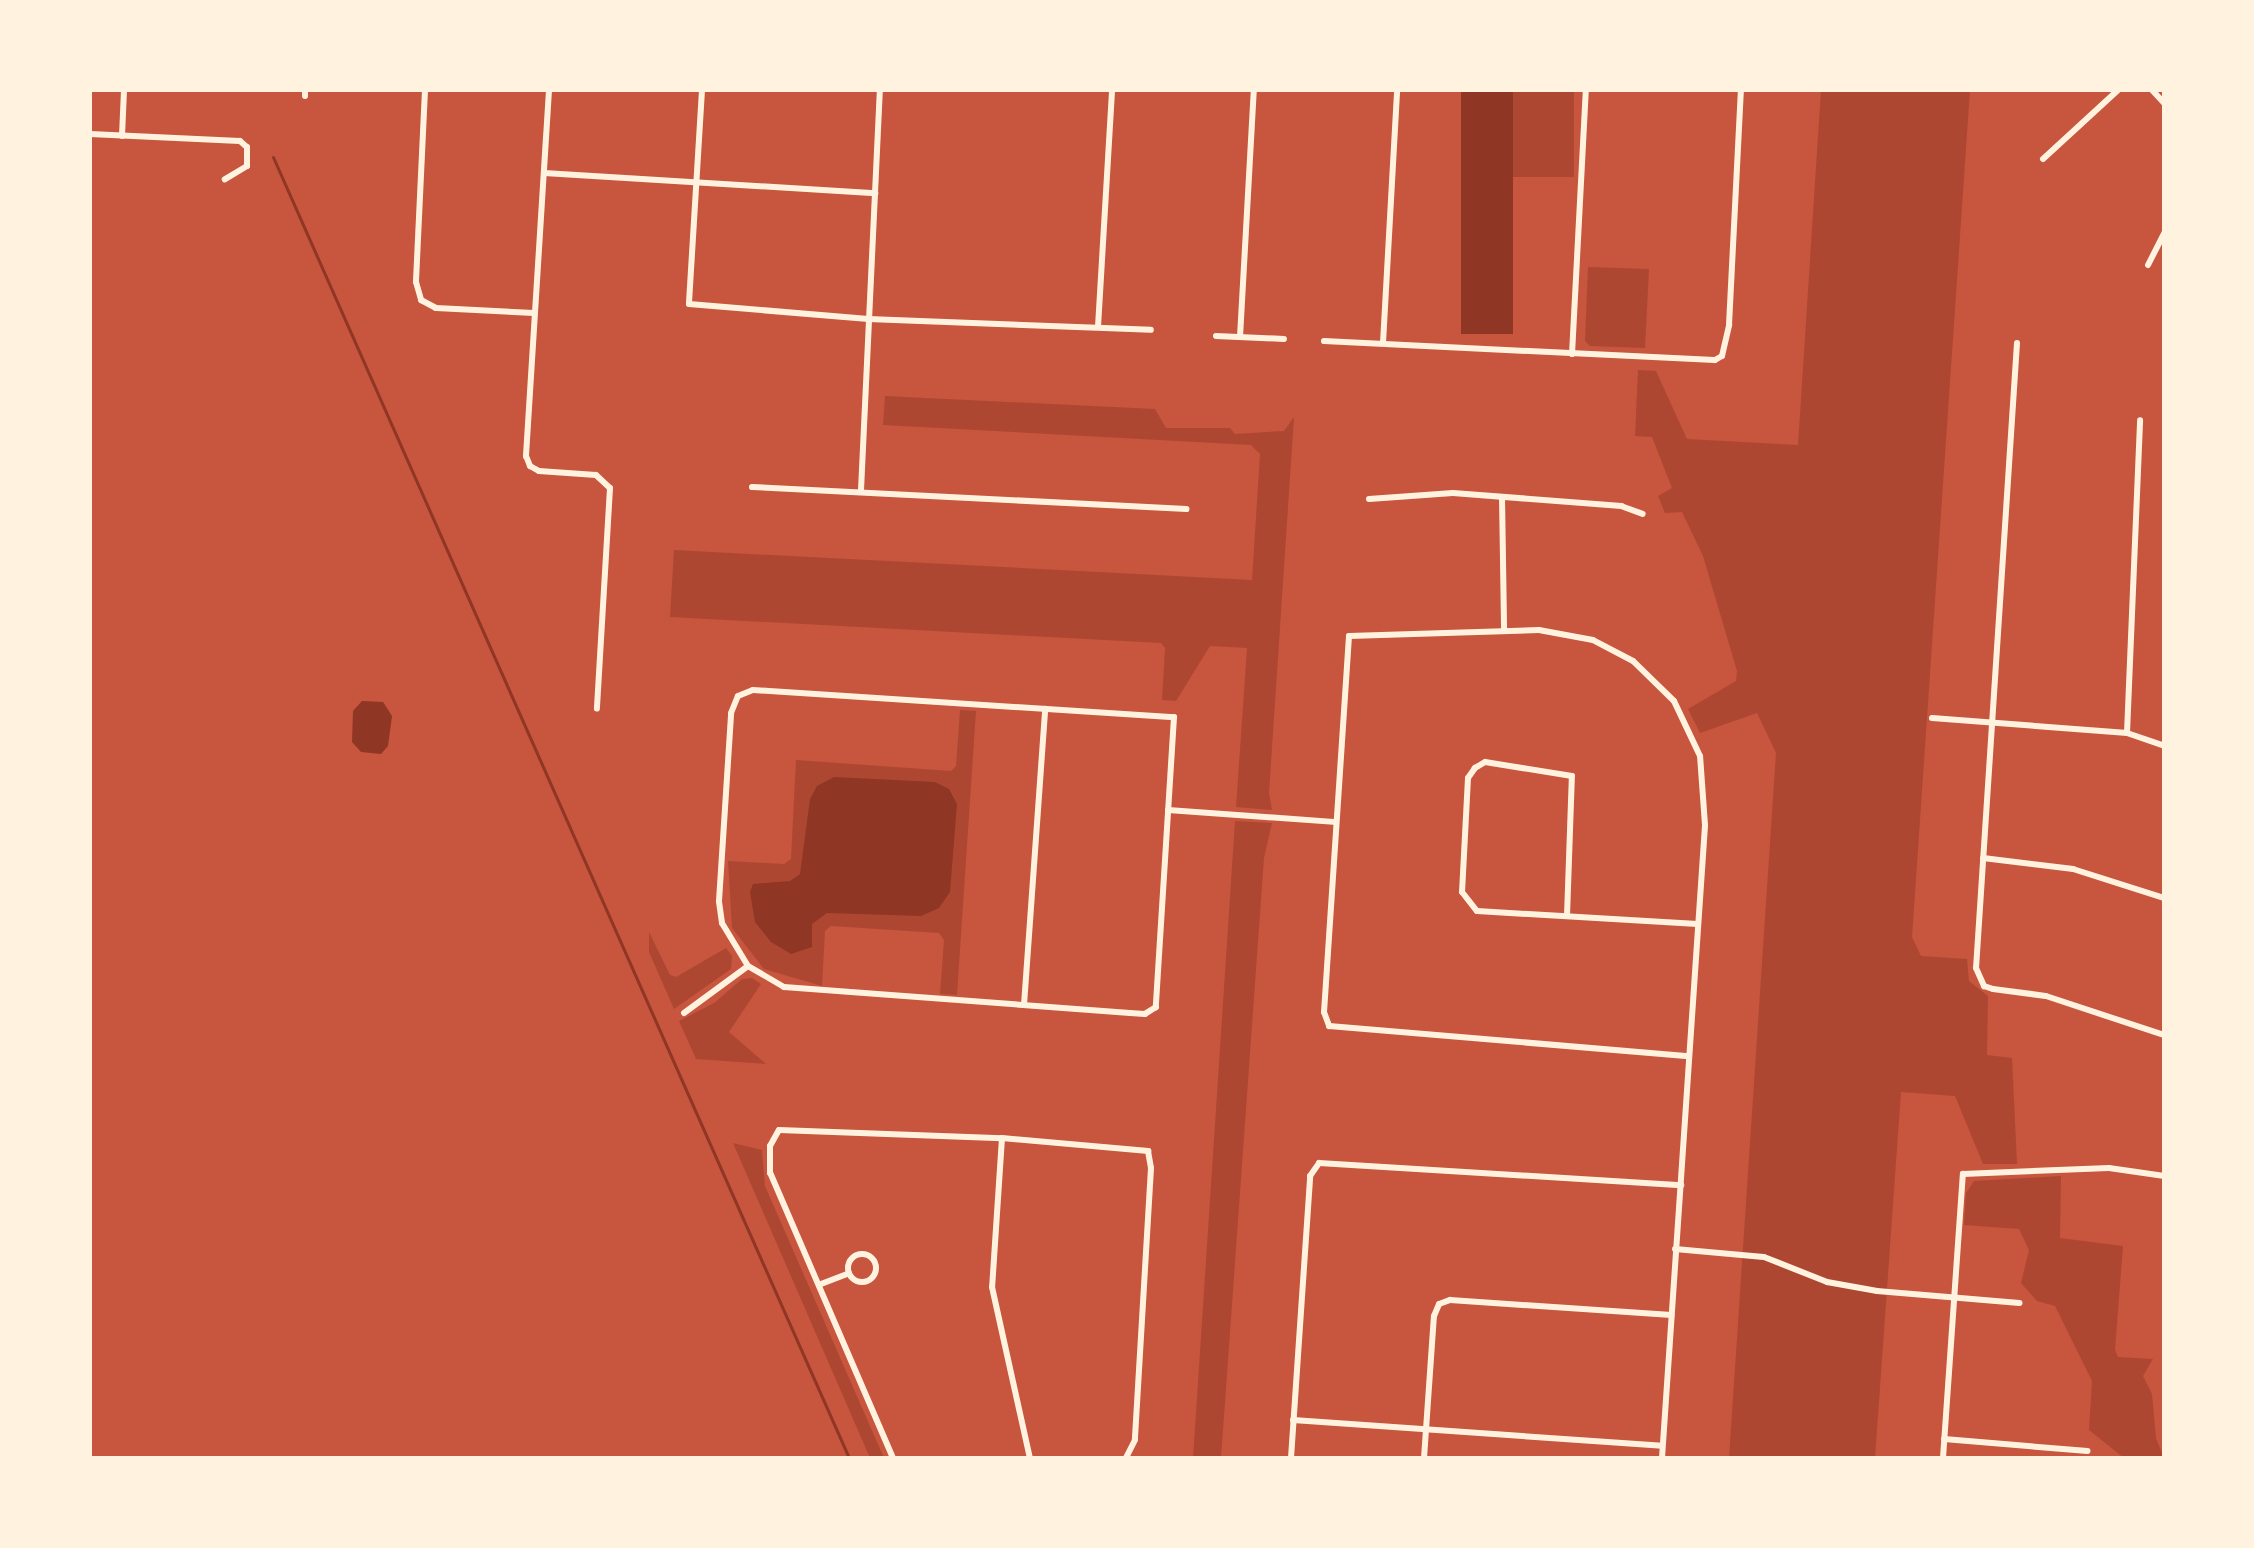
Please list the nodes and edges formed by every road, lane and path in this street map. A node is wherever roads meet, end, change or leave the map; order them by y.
1 (124, 90) edge
2 (425, 90) edge
3 (549, 90) edge
4 (702, 90) edge
5 (880, 90) edge
6 (1112, 90) edge
7 (1254, 90) edge
8 (1397, 90) edge
9 (1586, 90) edge
10 (1741, 90) edge
11 (2118, 90) edge
12 (2152, 90) edge
13 (2164, 103) edge
14 (90, 134) edge
15 (122, 136) junction
16 (2043, 159) dead end
17 (544, 173) junction
18 (225, 179) dead end
19 (695, 182) junction
20 (875, 193) junction
21 (2164, 233) edge
22 (2148, 265) dead end
23 (534, 313) junction
24 (868, 319) junction
25 (1098, 327) junction
26 (1151, 330) dead end
27 (1216, 336) dead end
28 (1240, 337) junction
29 (1284, 339) dead end
30 (1324, 341) dead end
31 (1383, 343) junction
32 (2017, 343) dead end
33 (1572, 354) junction
34 (2140, 420) dead end
35 (752, 487) dead end
36 (861, 490) junction
37 (1502, 497) junction
38 (1369, 499) dead end
39 (1186, 509) dead end
40 (1643, 514) dead end
41 (1504, 630) junction
42 (597, 709) dead end
43 (1045, 709) junction
44 (1932, 718) dead end
45 (1992, 722) junction
46 (2127, 733) junction
47 (2164, 746) edge
48 (1168, 810) junction
49 (1334, 822) junction
50 (1983, 858) junction
51 (2164, 898) edge
52 (1567, 916) junction
53 (1698, 924) junction
54 (748, 966) junction
55 (1024, 1005) junction
56 (684, 1013) dead end
57 (2164, 1035) edge
58 (1689, 1056) junction
59 (1002, 1138) junction
60 (2164, 1176) edge
61 (1681, 1185) junction
62 (1675, 1249) junction
63 (849, 1273) junction
64 (821, 1284) junction
65 (1953, 1299) junction
66 (2019, 1303) dead end
67 (1671, 1315) junction
68 (1293, 1420) junction
69 (1426, 1429) junction
70 (1944, 1439) junction
71 (1662, 1446) junction
72 (2088, 1451) dead end
73 (893, 1458) edge
74 (1030, 1458) edge
75 (1127, 1458) edge
76 (1291, 1458) edge
77 (1424, 1458) edge
78 (1662, 1458) edge
79 (1943, 1458) edge

1 - 15 street
2 - 23 street
3 - 17 street
4 - 19 street
5 - 20 street
6 - 25 street
7 - 28 street
8 - 31 street
9 - 33 street
10 - 33 street
11 - 16 street
12 - 13 street
14 - 15 street
15 - 18 street
17 - 19 street
17 - 23 street
19 - 20 street
19 - 24 street
20 - 24 street
21 - 22 street
23 - 42 street
24 - 25 street
24 - 36 street
25 - 26 street
27 - 28 street
28 - 29 street
30 - 31 street
31 - 33 street
32 - 45 street
34 - 46 street
35 - 36 street
36 - 39 street
37 - 38 street
37 - 40 street
37 - 41 street
41 - 49 street
41 - 53 street
43 - 48 street
43 - 54 street
43 - 55 street
44 - 45 street
45 - 46 street
45 - 50 street
46 - 47 street
48 - 49 street
48 - 55 street
49 - 58 street
50 - 51 street
50 - 57 street
52 - 52 street
52 - 53 street
53 - 58 street
54 - 55 street
54 - 56 street
58 - 61 street
59 - 64 street
59 - 74 street
59 - 75 street
60 - 65 street
61 - 62 street
61 - 68 street
62 - 65 street
62 - 67 street
63 - 63 street
63 - 64 street
64 - 73 street
65 - 66 street
65 - 70 street
67 - 69 street
67 - 71 street
68 - 69 street
68 - 76 street
69 - 71 street
69 - 77 street
70 - 72 street
70 - 79 street
71 - 78 street

